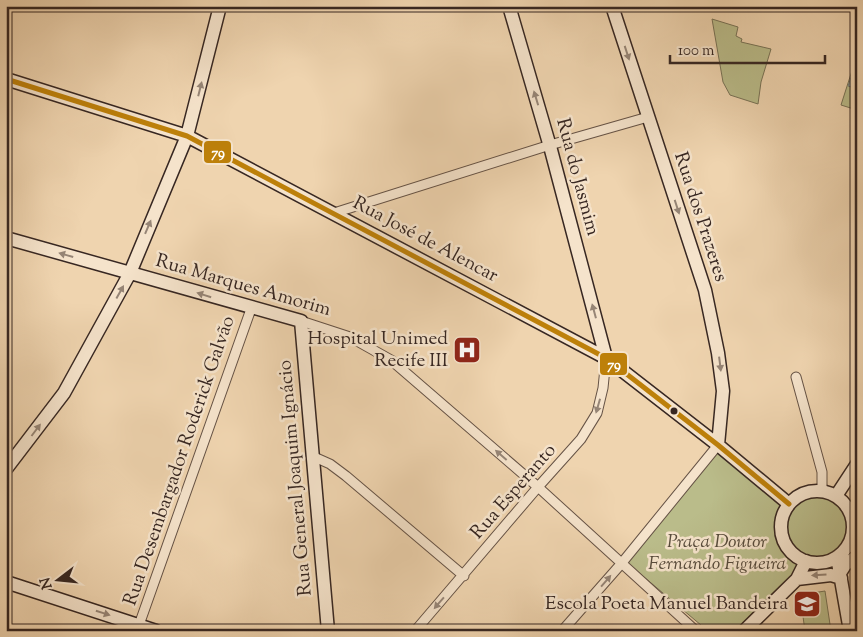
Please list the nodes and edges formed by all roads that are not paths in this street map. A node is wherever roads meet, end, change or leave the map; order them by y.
1 (220, 6) edge
2 (509, 6) edge
3 (612, 6) edge
4 (6, 79) edge
5 (648, 117) junction
6 (187, 136) junction
7 (550, 145) junction
8 (334, 213) junction
9 (6, 238) edge
10 (130, 273) junction
11 (251, 309) junction
12 (301, 321) junction
13 (606, 358) junction
14 (796, 377) dead end
15 (718, 445) junction
16 (312, 456) junction
17 (857, 464) edge
18 (6, 469) edge
19 (538, 487) junction
20 (822, 491) junction
21 (838, 498) junction
22 (857, 502) edge
23 (788, 504) junction
24 (846, 551) edge
25 (857, 556) edge
26 (806, 561) junction
27 (621, 564) junction
28 (840, 575) junction
29 (464, 576) junction
30 (797, 578) junction
31 (6, 582) edge
32 (139, 625) junction
33 (156, 631) edge
34 (328, 631) edge
35 (416, 631) edge
36 (562, 631) edge
37 (696, 631) edge
38 (744, 631) edge
39 (850, 631) edge

6 -> 1 street
7 -> 2 street, Rua do Jasmim
3 -> 5 street, Rua dos Prazeres
4 - 6 street, Rua José de Alencar
5 - 7 street
5 -> 15 street, Rua dos Prazeres
6 - 8 street, Rua José de Alencar
10 -> 6 street
7 - 8 street
13 -> 7 street, Rua do Jasmim
8 - 13 street, Rua José de Alencar
10 -> 9 street, Rua Marques Amorim
11 -> 10 street, Rua Marques Amorim
18 -> 10 street
11 - 12 street, Rua Marques Amorim
11 - 32 street, Rua Desembargador Roderick Galvão
12 - 16 street, Rua General Joaquim Ignácio
19 -> 12 street, Rua Marques Amorim
13 - 15 street, Rua José de Alencar
13 -> 19 street, Rua Esperanto
14 - 20 street
15 - 23 street, Rua José de Alencar
15 - 27 street
16 - 29 street
16 - 34 street, Rua General Joaquim Ignácio
17 - 21 street
19 - 27 street, Rua Marques Amorim
19 - 29 street, Rua Esperanto
20 - 21 street
20 - 23 street
21 - 22 street
21 - 24 street
23 - 26 street
24 - 26 street
24 - 28 street
25 - 28 street
26 - 30 street
36 -> 27 street
27 - 37 street, Rua Marques Amorim
28 -> 30 street
28 - 39 street
29 -> 35 street, Rua Esperanto
30 - 38 street
31 -> 32 street
32 - 33 street

